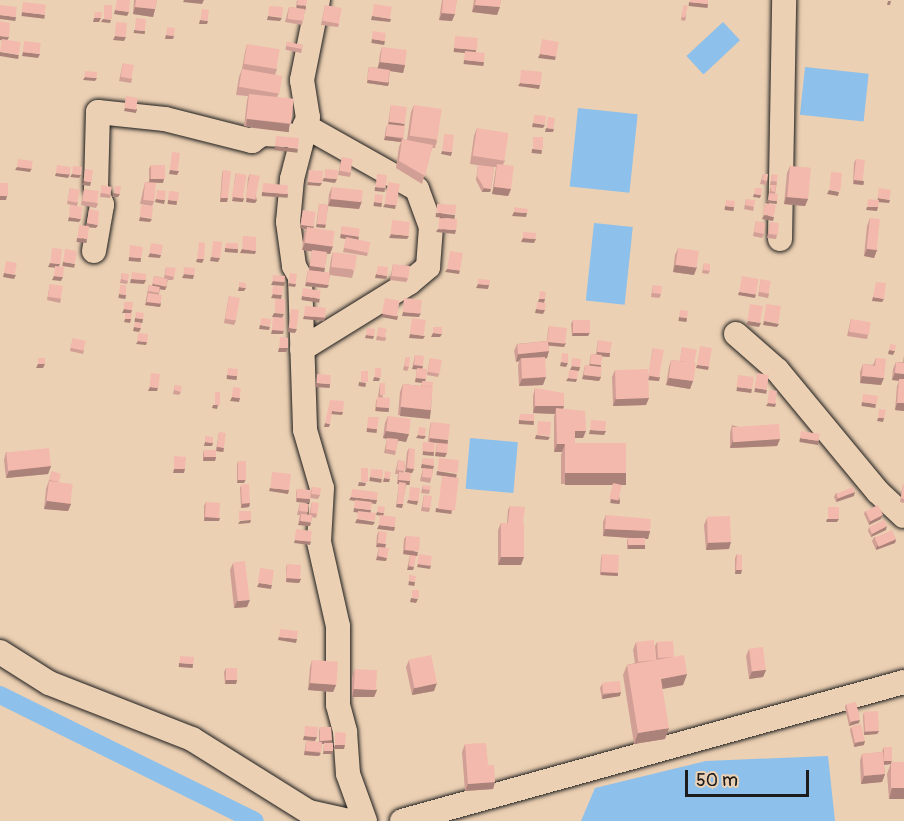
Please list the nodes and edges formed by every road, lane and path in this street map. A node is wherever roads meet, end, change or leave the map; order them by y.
1 (318, 0) edge
2 (784, 0) edge
3 (304, 131) junction
4 (780, 239) edge
5 (94, 251) dead end
6 (736, 334) dead end
7 (302, 349) junction
8 (904, 516) edge
9 (0, 652) edge
10 (904, 682) edge
11 (349, 821) edge
12 (365, 821) edge
13 (402, 821) edge

1 - 3 street
2 - 4 street
3 - 5 street
3 - 7 street
3 - 7 street
6 - 8 street
7 - 12 street
9 - 11 street
10 - 13 street

